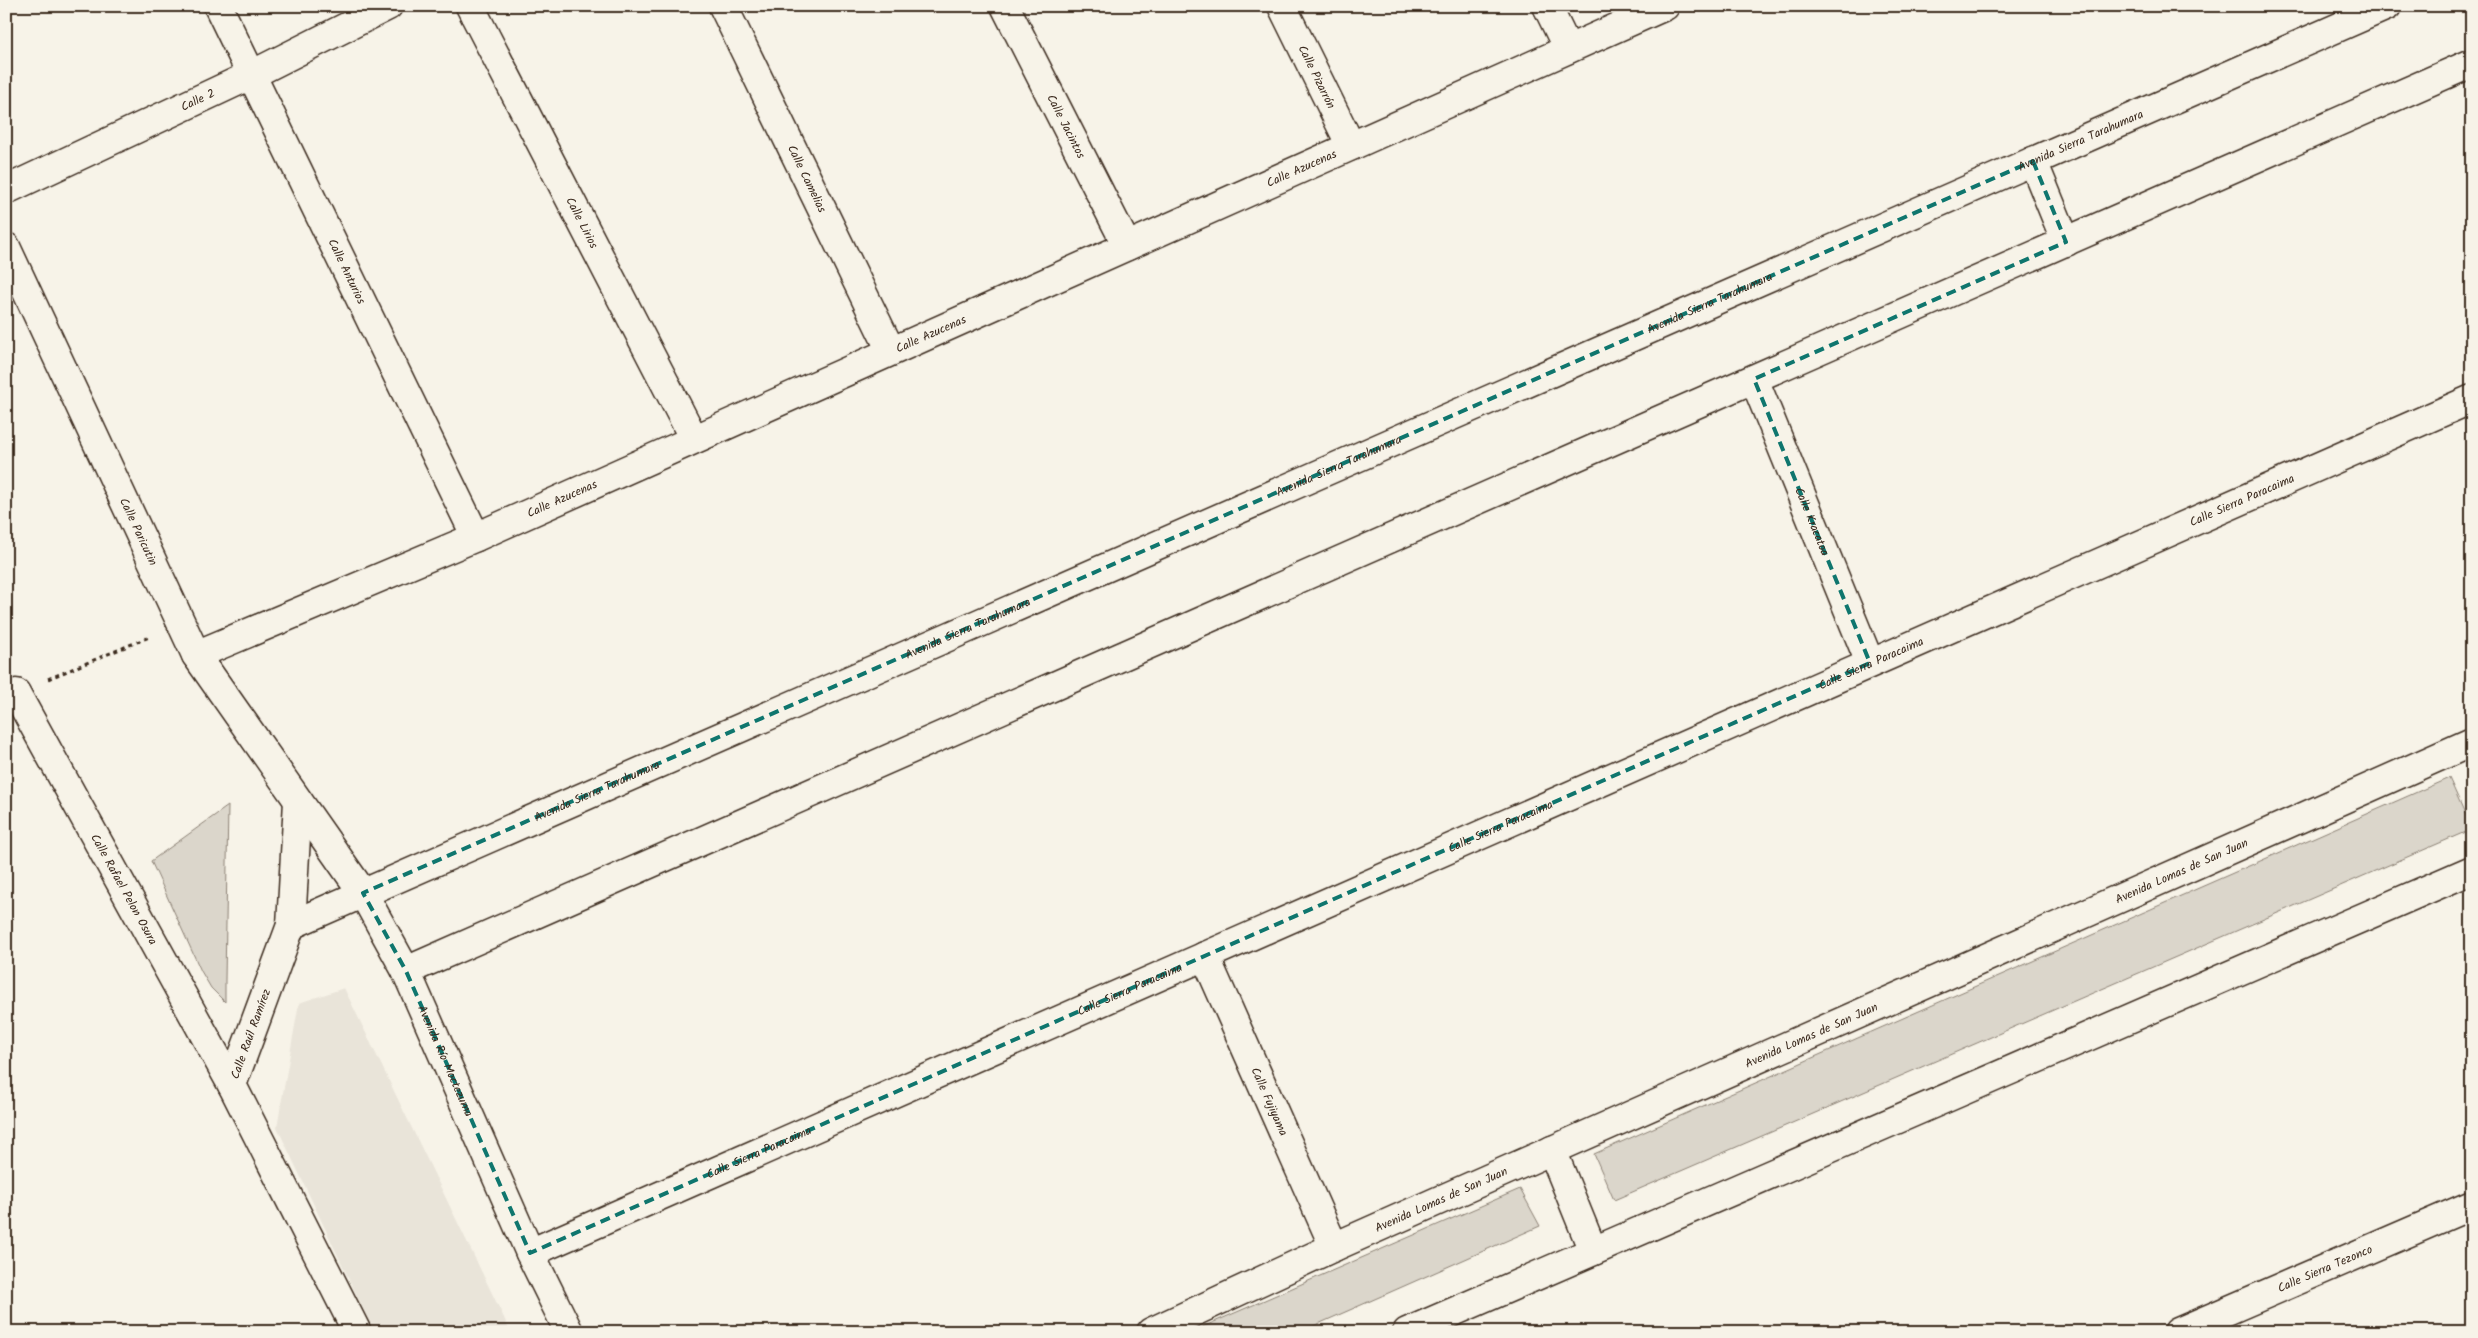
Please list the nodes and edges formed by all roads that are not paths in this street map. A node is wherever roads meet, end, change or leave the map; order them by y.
1 (218, 6) edge
2 (388, 6) edge
3 (470, 6) edge
4 (723, 6) edge
5 (1005, 6) edge
6 (1282, 6) edge
7 (1547, 6) edge
8 (1665, 6) edge
9 (2387, 6) edge
10 (1568, 49) junction
11 (2472, 63) edge
12 (251, 75) junction
13 (1350, 146) junction
14 (2033, 162) junction
15 (6, 190) edge
16 (2066, 242) junction
17 (6, 246) edge
18 (1127, 246) junction
19 (891, 351) junction
20 (1754, 379) junction
21 (2472, 400) edge
22 (694, 439) junction
23 (476, 537) junction
24 (196, 655) junction
25 (1870, 664) junction
26 (16, 693) road end
27 (2470, 749) edge
28 (298, 801) junction
29 (2472, 870) edge
30 (364, 893) junction
31 (291, 925) junction
32 (1204, 956) junction
33 (406, 971) junction
34 (232, 1086) junction
35 (1552, 1150) junction
36 (2472, 1205) edge
37 (1334, 1247) junction
38 (1593, 1251) junction
39 (530, 1253) junction
40 (2183, 1331) edge
41 (357, 1332) edge
42 (569, 1332) edge
43 (1151, 1332) edge
44 (1407, 1332) edge

1 - 12 street, Calle Anturios
2 - 12 street, Calle 2
3 - 22 street, Calle Lirios
4 - 19 street, Calle Camelias
5 - 18 street, Calle Jacintos
6 - 13 street, Calle Pizarrón
7 - 10 street
8 - 10 street, Calle Azucenas
9 - 14 street, Avenida Sierra Tarahumara
10 - 13 street, Calle Azucenas
11 - 16 street
12 - 15 street, Calle 2
12 - 23 street, Calle Anturios
13 - 18 street, Calle Azucenas
14 - 16 street
14 - 30 street, Avenida Sierra Tarahumara
16 - 20 street
17 - 24 street, Calle Paricutin
18 - 19 street, Calle Azucenas
19 - 22 street, Calle Azucenas
20 - 25 street, Calle Kracatoa
20 - 33 street
21 - 25 street, Calle Sierra Paracaima
22 - 23 street, Calle Azucenas
23 - 24 street, Calle Azucenas
24 - 28 street, Calle Paricutin
25 - 32 street, Calle Sierra Paracaima
26 - 34 street, Calle Rafael Pelon Osura
27 - 35 street, Avenida Lomas de San Juan
28 - 30 street, Avenida Río Moctezuma
28 - 31 street, Calle Raúl Ramírez
29 - 38 street
30 - 31 street, Avenida Sierra Tarahumara
30 - 33 street, Avenida Río Moctezuma
31 - 34 street, Calle Raúl Ramírez
32 - 37 street, Calle Fujiyama
32 - 39 street, Calle Sierra Paracaima
33 - 39 street, Avenida Río Moctezuma
34 - 41 street, Calle Raúl Ramírez
35 - 37 street, Avenida Lomas de San Juan
35 - 38 street
36 - 40 street, Calle Sierra Tezonco
37 - 43 street, Avenida Lomas de San Juan
38 - 44 street
39 - 42 street, Avenida Río Moctezuma

